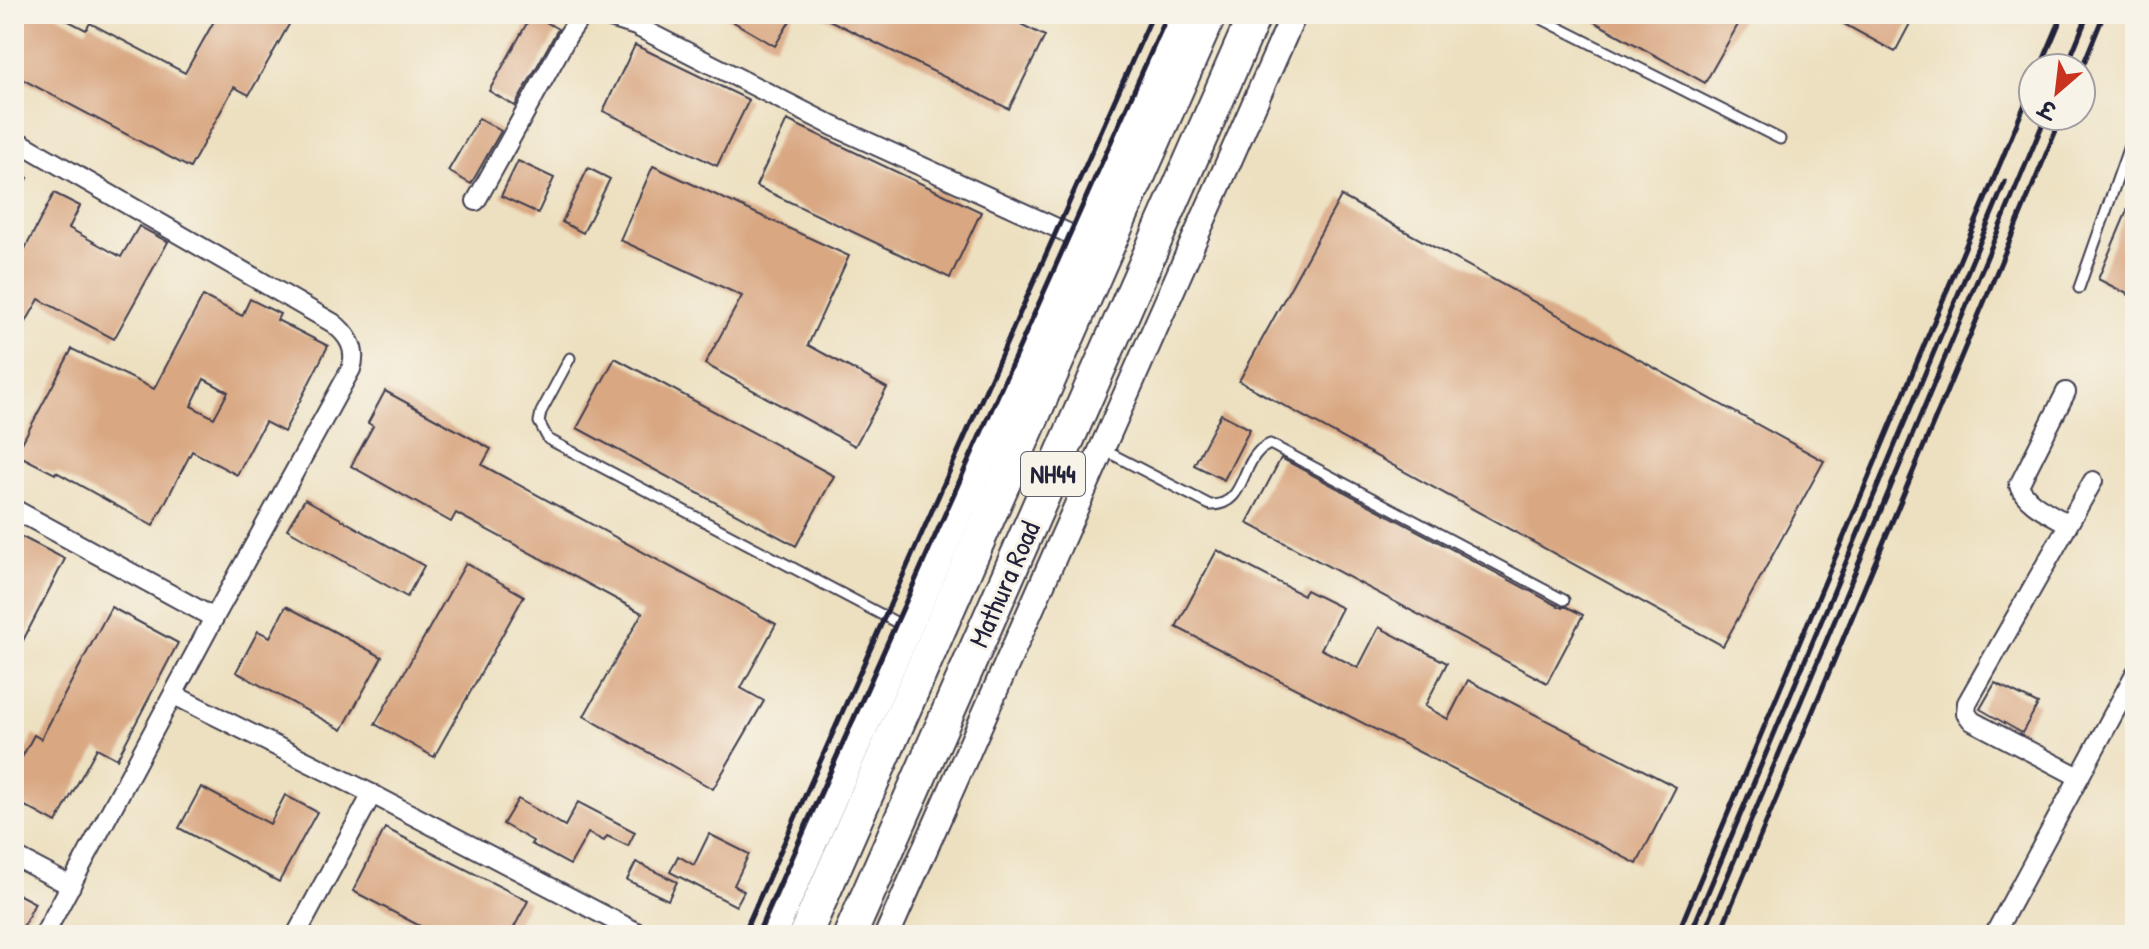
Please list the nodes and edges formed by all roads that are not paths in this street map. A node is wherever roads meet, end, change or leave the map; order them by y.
1 (586, 14) edge
2 (598, 14) edge
3 (1255, 14) edge
4 (1294, 14) edge
5 (1532, 14) edge
6 (1200, 18) edge
7 (2135, 129) edge
8 (14, 139) edge
9 (1780, 139) dead end
10 (476, 201) dead end
11 (1081, 239) junction
12 (2079, 288) dead end
13 (570, 358) dead end
14 (2066, 392) dead end
15 (1102, 449) junction
16 (2093, 481) dead end
17 (14, 509) edge
18 (2068, 524) junction
19 (1564, 600) dead end
20 (214, 618) junction
21 (910, 629) junction
22 (2135, 674) edge
23 (174, 695) junction
24 (2079, 777) junction
25 (372, 794) junction
26 (14, 856) edge
27 (71, 886) junction
28 (44, 935) edge
29 (296, 935) edge
30 (642, 935) edge
31 (774, 935) edge
32 (805, 935) edge
33 (850, 935) edge
34 (887, 935) edge
35 (1994, 935) edge

1 - 10 street
2 - 11 street
3 - 33 highway, Mathura Road / NH44
4 - 15 main road
5 - 9 lane
6 - 11 main road
6 - 32 highway, Mathura Road / NH44
7 - 12 lane
8 - 20 street
11 - 21 main road
13 - 21 lane
14 - 18 street
15 - 19 lane
15 - 34 main road
16 - 18 street
17 - 20 street
18 - 24 street
20 - 23 street
21 - 31 main road
22 - 24 street
23 - 25 street
23 - 27 street
24 - 35 street
25 - 29 street
25 - 30 street
26 - 27 street
27 - 28 street

